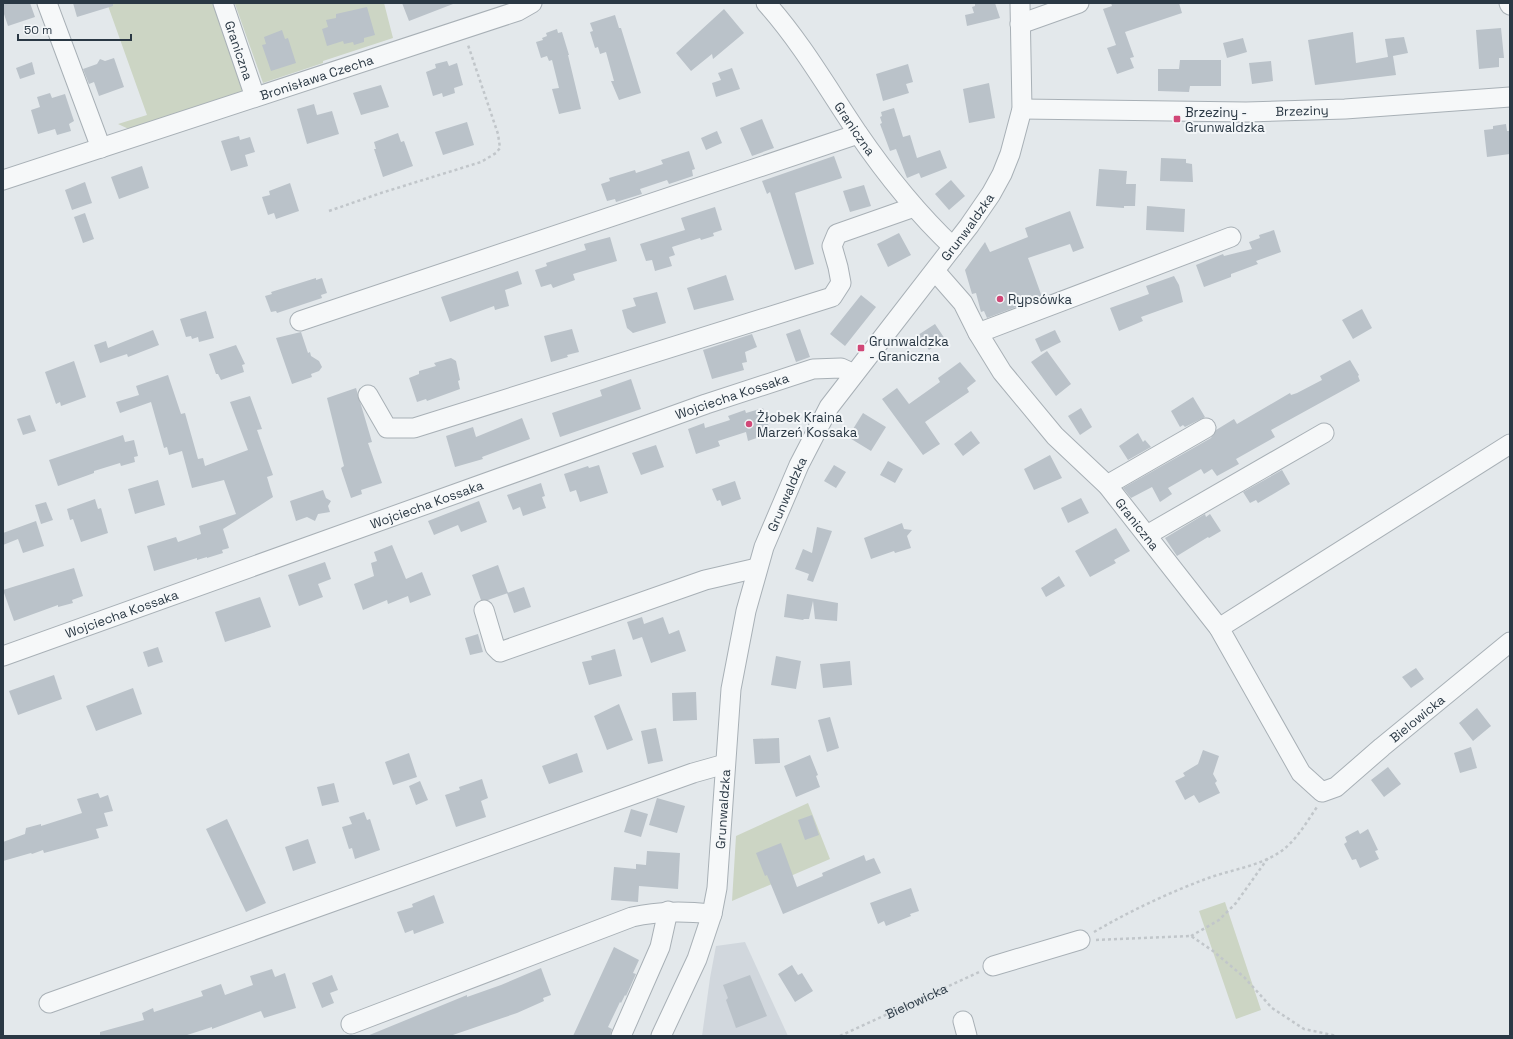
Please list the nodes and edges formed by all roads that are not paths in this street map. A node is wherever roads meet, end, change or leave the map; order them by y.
1 (47, 3) edge
2 (223, 3) edge
3 (532, 3) edge
4 (766, 3) edge
5 (1020, 3) edge
6 (1079, 3) edge
7 (1020, 24) junction
8 (1510, 97) edge
9 (255, 98) junction
10 (1022, 109) junction
11 (858, 134) junction
12 (101, 148) junction
13 (3, 180) edge
14 (914, 207) junction
15 (1231, 237) dead end
16 (953, 246) junction
17 (935, 270) junction
18 (300, 321) dead end
19 (978, 333) junction
20 (854, 374) junction
21 (368, 395) dead end
22 (1206, 428) dead end
23 (1324, 433) dead end
24 (1510, 444) edge
25 (1107, 485) junction
26 (1147, 534) junction
27 (757, 568) junction
28 (484, 610) dead end
29 (1219, 628) junction
30 (1510, 642) edge
31 (3, 656) edge
32 (725, 764) junction
33 (1322, 792) joint
34 (668, 911) junction
35 (712, 914) junction
36 (1080, 940) road end
37 (994, 966) road end
38 (49, 1003) dead end
39 (351, 1024) dead end
40 (620, 1036) edge
41 (661, 1036) edge

1 - 12 street
2 - 9 street, Graniczna
3 - 9 street, Bronisława Czecha
4 - 11 street, Graniczna
5 - 7 street, Grunwaldzka
6 - 7 street
7 - 10 street, Grunwaldzka
8 - 10 street, Brzeziny
9 - 12 street, Bronisława Czecha
10 - 16 street, Grunwaldzka
11 - 14 street, Graniczna
11 - 18 street
12 - 13 street, Bronisława Czecha
14 - 16 street, Graniczna
14 - 21 street
15 - 19 street
16 - 17 street, Grunwaldzka
17 - 19 street, Graniczna
17 - 20 street, Grunwaldzka
19 - 25 street, Graniczna
20 - 27 street, Grunwaldzka
20 - 31 street, Wojciecha Kossaka
22 - 25 street
23 - 26 street
24 - 29 street
25 - 26 street, Graniczna
26 - 29 street, Graniczna
27 - 28 street
27 - 32 street, Grunwaldzka
29 - 33 street, Graniczna
30 - 33 street, Bielowicka
32 - 35 street, Grunwaldzka
32 - 38 street
34 - 35 street
34 - 39 street
34 - 40 street
35 - 41 street, Grunwaldzka
36 - 37 street

